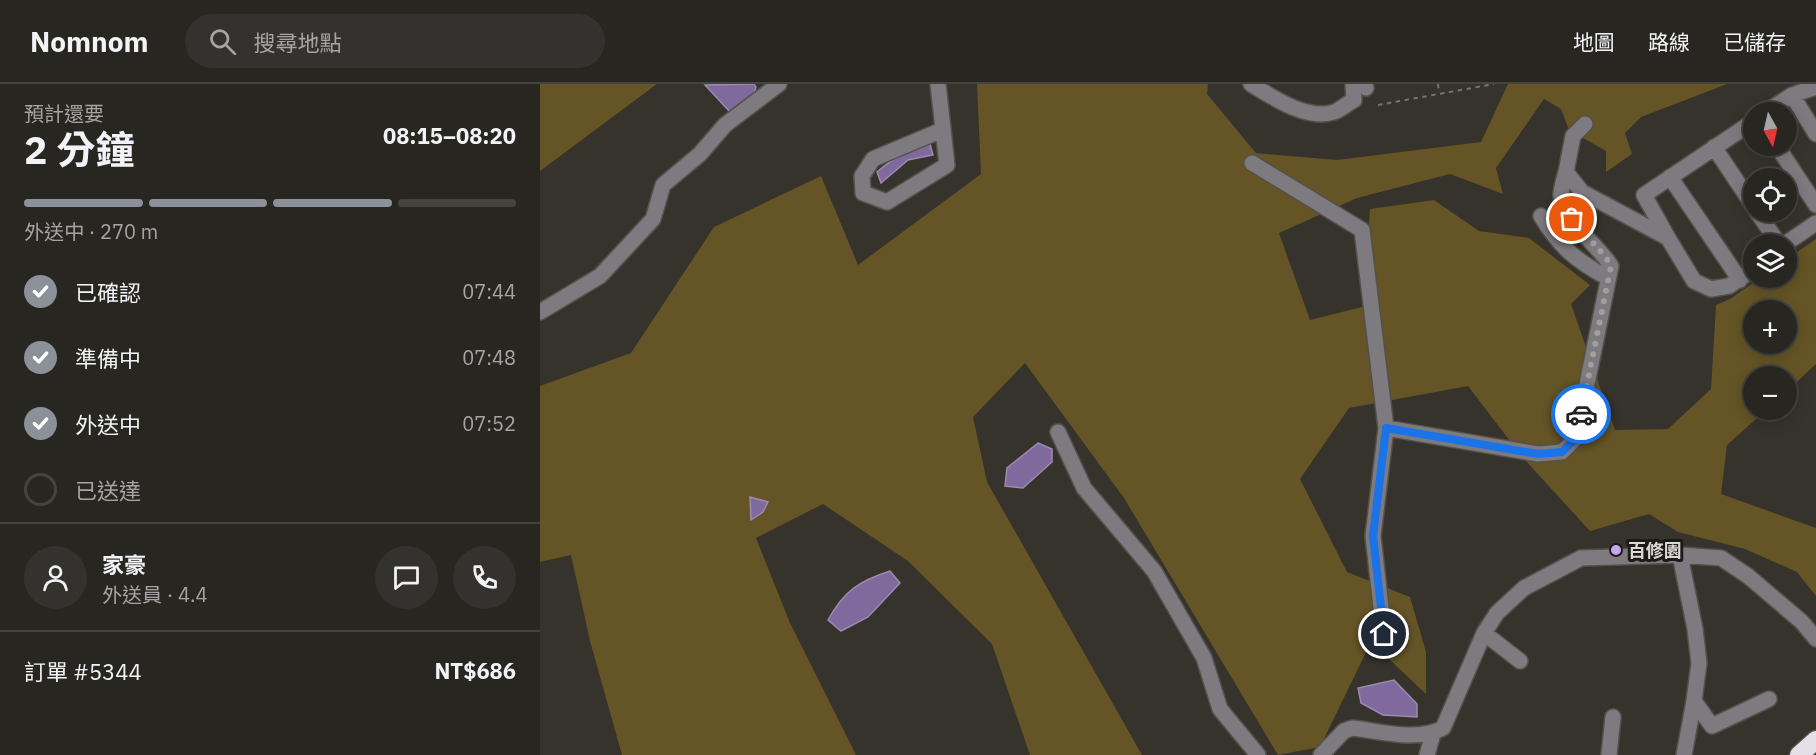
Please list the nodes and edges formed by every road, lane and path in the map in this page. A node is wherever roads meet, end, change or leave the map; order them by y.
1 (779, 84) edge
2 (938, 84) edge
3 (1251, 84) edge
4 (1438, 84) edge
5 (1494, 84) edge
6 (1361, 85) edge
7 (1816, 87) edge
8 (1439, 94) junction
9 (1792, 95) junction
10 (1781, 102) edge
11 (1378, 105) dead end
12 (1584, 124) dead end
13 (1743, 128) edge
14 (942, 130) junction
15 (1816, 134) edge
16 (1714, 147) junction
17 (1783, 156) edge
18 (1252, 163) dead end
19 (1566, 172) junction
20 (1670, 177) junction
21 (1743, 190) edge
22 (1816, 205) edge
23 (1541, 216) dead end
24 (1816, 224) edge
25 (1797, 236) edge
26 (1668, 238) junction
27 (1608, 278) junction
28 (1743, 278) edge
29 (1740, 280) junction
30 (540, 312) edge
31 (1386, 428) junction
32 (1058, 432) dead end
33 (1680, 555) junction
34 (1484, 633) junction
35 (1384, 634) dead end
36 (1816, 639) edge
37 (1520, 661) dead end
38 (1768, 699) dead end
39 (1694, 701) junction
40 (1613, 717) dead end
41 (1433, 734) junction
42 (1816, 740) edge
43 (1258, 755) edge
44 (1321, 755) edge
45 (1427, 755) edge
46 (1609, 755) edge
47 (1684, 755) edge
48 (1799, 755) edge

1 - 30 lane
2 - 14 lane
3 - 6 lane
4 - 8 path
5 - 8 path
7 - 9 lane
8 - 11 path
9 - 10 lane
9 - 15 lane
12 - 19 lane
13 - 16 lane
14 - 14 lane
16 - 20 lane
16 - 21 lane
17 - 22 lane
18 - 31 lane
19 - 26 lane
19 - 27 lane
20 - 26 lane
20 - 29 lane
23 - 27 lane
24 - 25 lane
26 - 29 lane
27 - 31 lane
28 - 29 lane
31 - 35 lane
32 - 43 lane
33 - 34 lane
33 - 36 lane
33 - 39 lane
34 - 37 lane
34 - 41 lane
38 - 39 lane
39 - 47 lane
40 - 46 lane
41 - 44 lane
41 - 45 lane
42 - 48 highway

